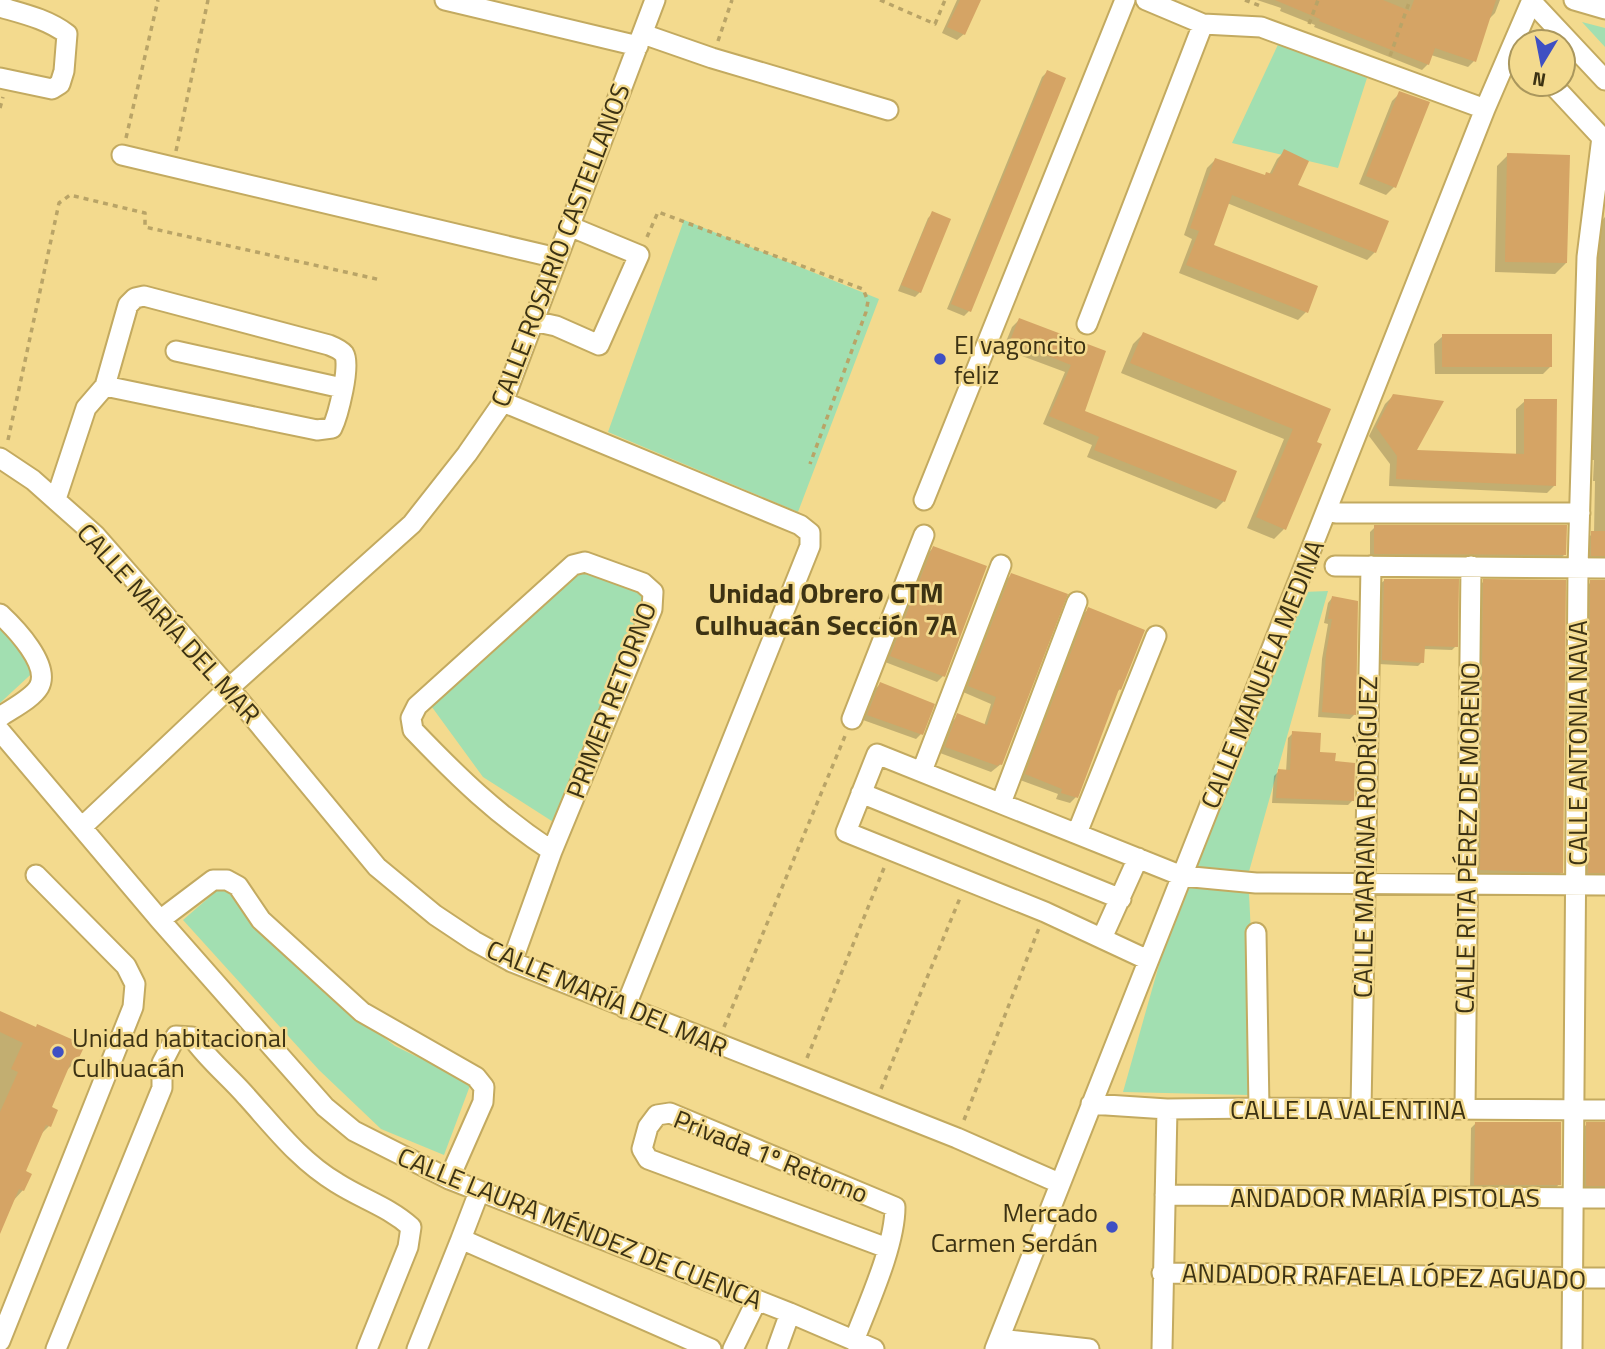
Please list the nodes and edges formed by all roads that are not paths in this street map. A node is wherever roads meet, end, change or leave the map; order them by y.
1 (445, 0) edge
2 (655, 0) edge
3 (1125, 0) edge
4 (1146, 0) edge
5 (1532, 0) edge
6 (1574, 0) edge
7 (0, 7) edge
8 (1605, 9) edge
9 (1203, 24) junction
10 (1524, 28) edge
11 (640, 40) junction
12 (1507, 68) edge
13 (0, 78) edge
14 (1605, 80) edge
15 (1565, 98) edge
16 (1485, 109) junction
17 (888, 110) dead end
18 (1603, 139) edge
19 (122, 155) road end
20 (569, 226) junction
21 (1596, 257) edge
22 (557, 258) junction
23 (533, 321) junction
24 (1087, 324) dead end
25 (176, 351) dead end
26 (105, 386) junction
27 (342, 388) junction
28 (503, 402) junction
29 (2, 458) edge
30 (56, 499) junction
31 (924, 500) dead end
32 (1336, 513) dead end
33 (1580, 513) junction
34 (924, 535) dead end
35 (1001, 565) dead end
36 (1335, 566) dead end
37 (1371, 566) junction
38 (1471, 566) junction
39 (1578, 568) junction
40 (1605, 568) edge
41 (1077, 603) dead end
42 (0, 614) edge
43 (1156, 636) dead end
44 (229, 688) junction
45 (0, 717) edge
46 (852, 719) road end
47 (0, 731) edge
48 (922, 771) junction
49 (861, 793) junction
50 (1001, 803) junction
51 (82, 827) junction
52 (1077, 833) junction
53 (552, 851) junction
54 (1139, 858) junction
55 (36, 875) dead end
56 (1182, 876) junction
57 (1364, 884) junction
58 (1576, 884) junction
59 (1466, 885) junction
60 (1605, 885) edge
61 (1121, 899) junction
62 (160, 920) junction
63 (1256, 933) dead end
64 (1102, 938) junction
65 (1147, 960) junction
66 (512, 962) junction
67 (625, 1008) junction
68 (1091, 1104) junction
69 (1259, 1108) junction
70 (1167, 1109) junction
71 (1360, 1109) junction
72 (1465, 1109) junction
73 (1573, 1109) junction
74 (1605, 1110) edge
75 (449, 1179) junction
76 (1059, 1183) junction
77 (479, 1192) junction
78 (1166, 1195) junction
79 (1572, 1198) junction
80 (1605, 1198) edge
81 (461, 1239) junction
82 (887, 1248) junction
83 (1162, 1273) junction
84 (1573, 1278) junction
85 (1605, 1279) edge
86 (757, 1300) junction
87 (790, 1313) junction
88 (0, 1341) edge
89 (854, 1341) junction
90 (997, 1344) edge
91 (1054, 1347) edge
92 (56, 1349) edge
93 (367, 1349) edge
94 (417, 1349) edge
95 (711, 1349) edge
96 (733, 1349) edge
97 (777, 1349) edge
98 (874, 1349) edge
99 (1089, 1349) edge
100 (1162, 1349) edge
101 (1572, 1349) edge

1 - 11 street
2 - 11 street, CALLE ROSARIO CASTELLANOS
3 - 31 street
4 - 9 street
5 - 10 street, CALLE MANUELA MEDINA
5 - 14 street
6 - 8 street
7 - 13 street
9 - 16 street
9 - 24 street
11 - 17 street
11 - 20 street, CALLE ROSARIO CASTELLANOS
12 - 16 street, CALLE MANUELA MEDINA
15 - 18 street
16 - 56 street, CALLE MANUELA MEDINA
18 - 21 street, CALLE ANTONIA NAVA
19 - 22 street
20 - 22 street, CALLE ROSARIO CASTELLANOS
20 - 23 street
21 - 33 street, CALLE ANTONIA NAVA
22 - 23 street, CALLE ROSARIO CASTELLANOS
23 - 28 street, CALLE ROSARIO CASTELLANOS
25 - 27 street
26 - 27 street
26 - 27 street
26 - 30 street
28 - 44 street, CALLE ROSARIO CASTELLANOS
28 - 67 street
29 - 30 street, CALLE MARÍA DEL MAR
30 - 44 street, CALLE MARÍA DEL MAR
32 - 33 street
33 - 39 street, CALLE ANTONIA NAVA
34 - 46 street
35 - 48 street
36 - 37 street
37 - 38 street
37 - 57 street, CALLE MARIANA RODRÍGUEZ
38 - 39 street
38 - 59 street, CALLE RITA PÉREZ DE MORENO
39 - 40 street
39 - 58 street, CALLE ANTONIA NAVA
41 - 50 street
42 - 45 street
43 - 52 street
44 - 51 street, CALLE ROSARIO CASTELLANOS
44 - 66 street, CALLE MARÍA DEL MAR
47 - 51 street, CALLE LAURA MÉNDEZ DE CUENCA
48 - 49 street
48 - 50 street
49 - 61 street
49 - 64 street
50 - 52 street
51 - 62 street, CALLE LAURA MÉNDEZ DE CUENCA
52 - 54 street
53 - 53 street, PRIMER RETORNO
53 - 66 street, PRIMER RETORNO
54 - 56 street
54 - 61 street
55 - 88 street
56 - 57 street
56 - 65 street, CALLE MANUELA MEDINA
57 - 59 street
57 - 71 street, CALLE MARIANA RODRÍGUEZ
58 - 59 street
58 - 60 street
58 - 73 street, CALLE ANTONIA NAVA
59 - 72 street, CALLE RITA PÉREZ DE MORENO
61 - 64 street
62 - 75 street, CALLE LAURA MÉNDEZ DE CUENCA
62 - 75 street
63 - 69 street
64 - 65 street
65 - 68 street, CALLE MANUELA MEDINA
66 - 67 street, CALLE MARÍA DEL MAR
67 - 76 street, CALLE MARÍA DEL MAR
68 - 70 street, CALLE LA VALENTINA
68 - 76 street, CALLE MANUELA MEDINA
69 - 70 street, CALLE LA VALENTINA
69 - 71 street, CALLE LA VALENTINA
70 - 78 street
71 - 72 street, CALLE LA VALENTINA
72 - 73 street, CALLE LA VALENTINA
73 - 74 street, CALLE LA VALENTINA
73 - 79 street, CALLE ANTONIA NAVA
75 - 77 street, CALLE LAURA MÉNDEZ DE CUENCA
76 - 90 street, CALLE MANUELA MEDINA
77 - 81 street
77 - 86 street, CALLE LAURA MÉNDEZ DE CUENCA
78 - 79 street, ANDADOR MARÍA PISTOLAS
78 - 83 street
79 - 80 street, ANDADOR MARÍA PISTOLAS
79 - 84 street, CALLE ANTONIA NAVA
81 - 94 street
81 - 95 street
82 - 82 street, Privada 1º Retorno
82 - 89 street, Privada 1º Retorno
83 - 84 street, ANDADOR RAFAELA LÓPEZ AGUADO
83 - 100 street
84 - 85 street, ANDADOR RAFAELA LÓPEZ AGUADO
84 - 101 street, CALLE ANTONIA NAVA
86 - 87 street, CALLE LAURA MÉNDEZ DE CUENCA
86 - 96 street
87 - 89 street, CALLE LAURA MÉNDEZ DE CUENCA
87 - 97 street
89 - 98 street, CALLE LAURA MÉNDEZ DE CUENCA
90 - 91 street
91 - 99 street
92 - 93 street

